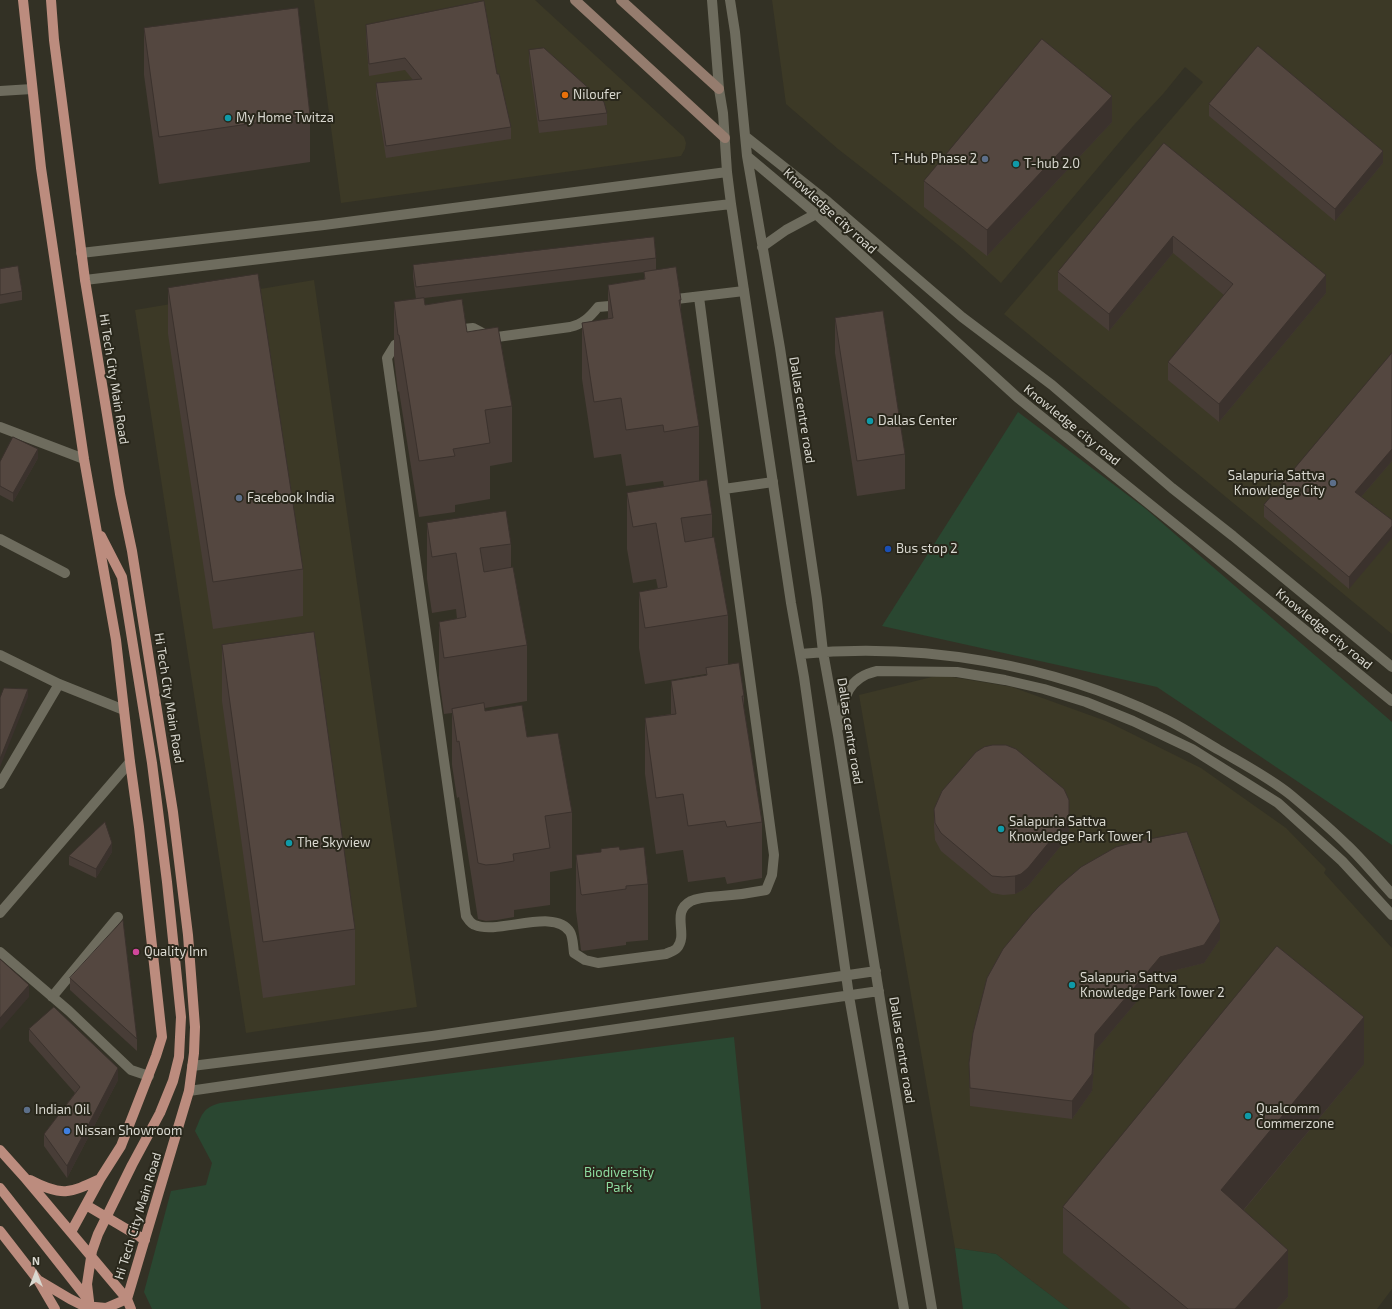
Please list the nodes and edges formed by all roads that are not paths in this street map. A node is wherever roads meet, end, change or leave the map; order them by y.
1 (23, 0) edge
2 (51, 0) edge
3 (621, 0) edge
4 (712, 0) edge
5 (730, 0) edge
6 (581, 2) edge
7 (32, 89) junction
8 (719, 89) junction
9 (0, 91) edge
10 (746, 137) junction
11 (725, 138) junction
12 (747, 156) junction
13 (727, 172) junction
14 (731, 204) junction
15 (816, 214) junction
16 (762, 247) junction
17 (81, 253) junction
18 (84, 280) junction
19 (744, 291) junction
20 (698, 297) junction
21 (660, 301) edge
22 (629, 304) edge
23 (440, 332) edge
24 (414, 337) edge
25 (0, 427) edge
26 (84, 459) junction
27 (773, 482) junction
28 (724, 490) junction
29 (96, 527) junction
30 (0, 539) edge
31 (65, 572) dead end
32 (823, 652) junction
33 (800, 654) junction
34 (0, 656) edge
35 (1392, 668) edge
36 (59, 684) junction
37 (1392, 702) edge
38 (124, 710) junction
39 (838, 735) junction
40 (130, 762) junction
41 (0, 784) edge
42 (1392, 894) edge
43 (0, 914) edge
44 (1392, 915) edge
45 (118, 917) dead end
46 (0, 952) edge
47 (876, 971) junction
48 (847, 975) junction
49 (879, 991) junction
50 (849, 996) junction
51 (52, 997) junction
52 (192, 1066) junction
53 (149, 1076) junction
54 (190, 1091) junction
55 (0, 1150) edge
56 (26, 1179) junction
57 (100, 1179) junction
58 (0, 1188) edge
59 (86, 1205) junction
60 (0, 1231) edge
61 (71, 1232) junction
62 (145, 1240) junction
63 (38, 1280) junction
64 (127, 1299) junction
65 (55, 1309) edge
66 (90, 1309) edge
67 (95, 1309) edge
68 (131, 1309) edge
69 (904, 1309) edge
70 (932, 1309) edge

1 - 7 main road
2 - 17 main road, Hi Tech City Main Road
3 - 8 main road
4 - 8 street
5 - 10 street, Dallas centre road
6 - 11 main road
7 - 9 street
7 - 26 main road
8 - 11 street
10 - 12 street, Dallas centre road
10 - 35 street, Knowledge city road
11 - 13 street
12 - 15 street, Knowledge city road
12 - 16 street, Dallas centre road
13 - 14 street
13 - 17 street
14 - 18 street
14 - 19 street
15 - 16 street
15 - 37 street, Knowledge city road
16 - 32 street, Dallas centre road
17 - 18 main road, Hi Tech City Main Road
18 - 52 main road, Hi Tech City Main Road
19 - 20 street
19 - 27 street
20 - 21 street
20 - 28 street
22 - 23 street
24 - 28 street
25 - 26 street
26 - 29 main road
27 - 28 street
27 - 33 street
29 - 38 main road
29 - 66 main road
30 - 31 street
32 - 33 street
32 - 39 street, Dallas centre road
32 - 42 street
33 - 48 street
34 - 36 street
36 - 38 street
36 - 41 street
38 - 40 main road
39 - 44 street
39 - 47 street, Dallas centre road
40 - 43 street
40 - 53 main road
45 - 51 street
46 - 51 street
47 - 48 street
47 - 49 street, Dallas centre road
48 - 50 street
48 - 52 street
49 - 50 street
49 - 70 street, Dallas centre road
50 - 54 street
50 - 69 street
51 - 53 street
52 - 54 main road, Hi Tech City Main Road
53 - 57 main road
54 - 62 main road, Hi Tech City Main Road
55 - 56 main road
56 - 57 main road
56 - 61 main road
57 - 59 main road
58 - 67 main road
59 - 61 main road
59 - 62 main road
60 - 63 main road
61 - 64 main road
62 - 64 main road, Hi Tech City Main Road
63 - 64 main road, Hi Tech City Main Road
63 - 65 main road
64 - 68 main road

